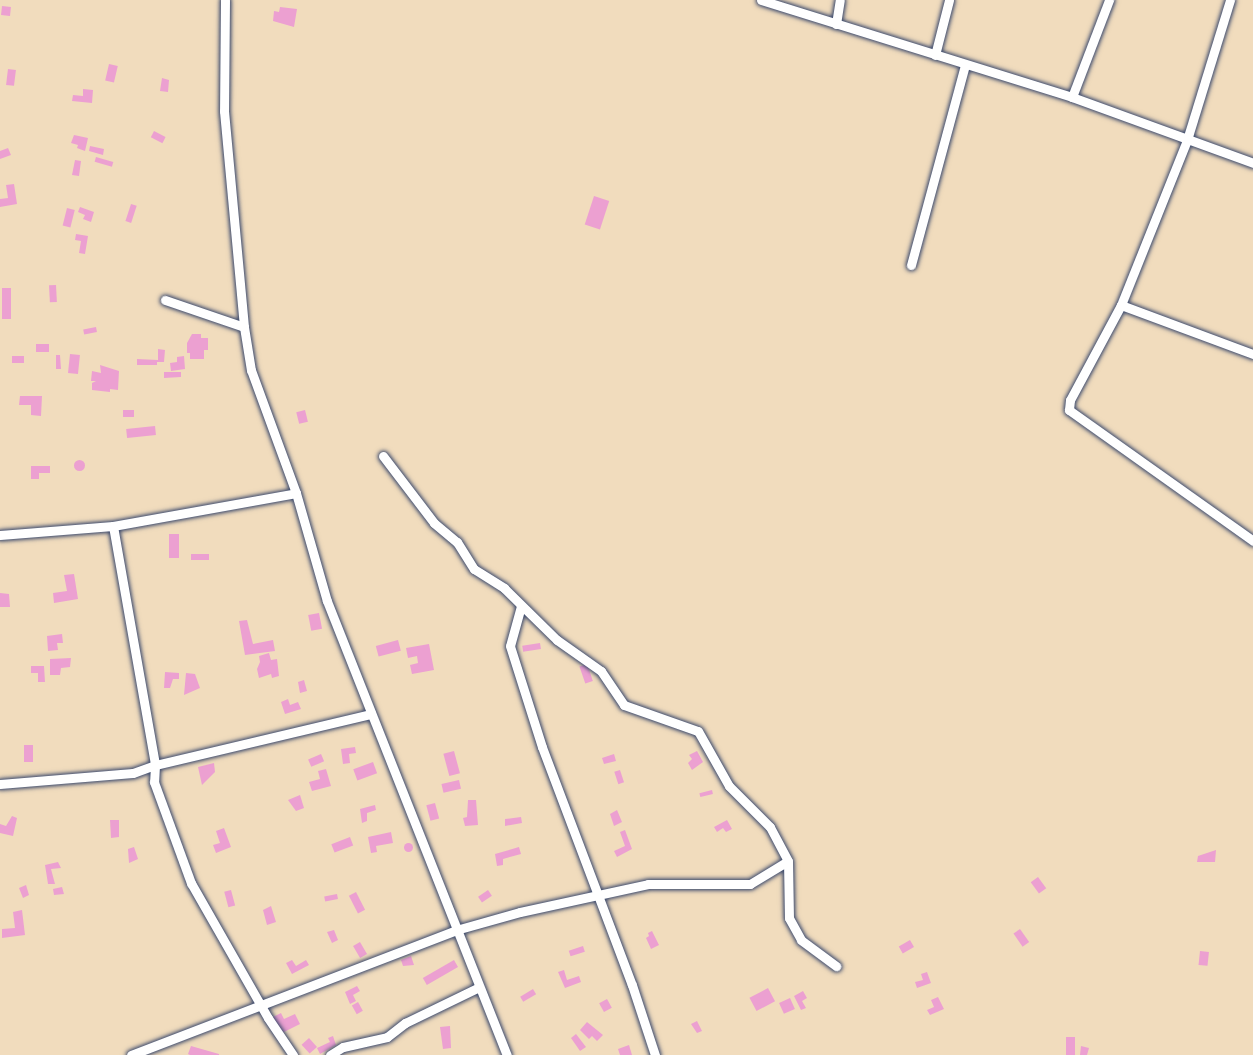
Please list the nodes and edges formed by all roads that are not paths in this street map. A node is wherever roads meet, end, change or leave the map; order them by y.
1 (225, 0) edge
2 (761, 0) edge
3 (840, 0) edge
4 (949, 0) edge
5 (1109, 0) edge
6 (1230, 0) edge
7 (836, 24) junction
8 (935, 55) junction
9 (965, 65) junction
10 (1072, 97) junction
11 (1186, 140) junction
12 (1253, 163) edge
13 (911, 266) dead end
14 (165, 300) dead end
15 (1121, 305) junction
16 (244, 327) junction
17 (1253, 354) edge
18 (383, 456) dead end
19 (296, 494) junction
20 (113, 526) junction
21 (0, 535) edge
22 (1253, 541) edge
23 (521, 606) junction
24 (370, 714) junction
25 (155, 765) junction
26 (0, 784) edge
27 (788, 861) junction
28 (597, 895) junction
29 (456, 930) junction
30 (836, 966) dead end
31 (479, 987) junction
32 (262, 1006) junction
33 (131, 1055) edge
34 (293, 1055) edge
35 (330, 1055) edge
36 (507, 1055) edge
37 (655, 1055) edge

1 - 16 street
2 - 7 street
3 - 7 street
4 - 8 street
5 - 10 street
6 - 11 street
7 - 8 street
8 - 9 street
9 - 10 street
9 - 13 street
10 - 11 street
11 - 12 street
11 - 15 street
14 - 16 street
15 - 17 street
15 - 22 street
16 - 19 street
18 - 23 street
19 - 20 street
19 - 24 street
20 - 21 street
20 - 25 street
23 - 27 street
23 - 28 street
24 - 25 street
24 - 29 street
25 - 26 street
25 - 32 street
27 - 28 street
27 - 30 street
28 - 29 street
28 - 37 street
29 - 31 street
29 - 32 street
31 - 35 street
31 - 36 street
32 - 33 street
32 - 34 street

